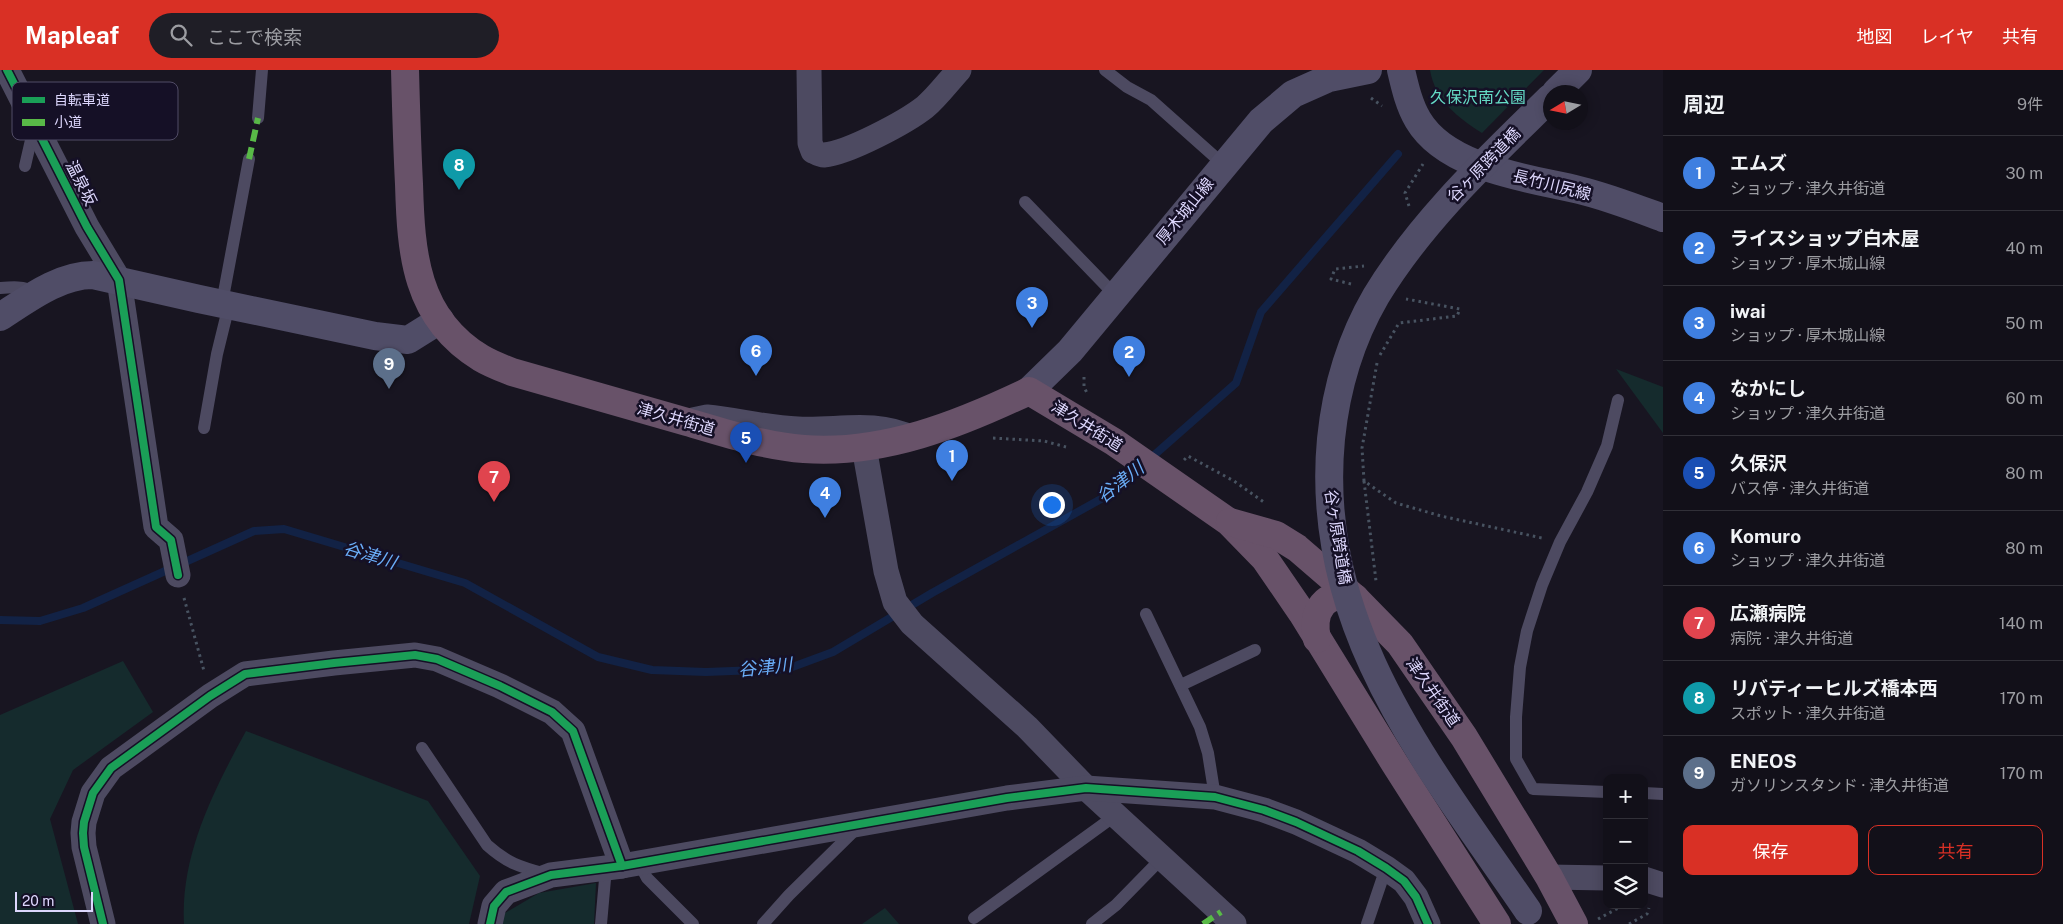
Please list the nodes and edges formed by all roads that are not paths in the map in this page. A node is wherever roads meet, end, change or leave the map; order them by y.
1 (7, 70) edge
2 (262, 70) edge
3 (405, 70) edge
4 (809, 70) edge
5 (959, 70) edge
6 (1105, 70) edge
7 (1368, 70) edge
8 (1401, 70) edge
9 (1578, 70) edge
10 (13, 82) edge
11 (1563, 85) edge
12 (1543, 105) edge
13 (258, 118) dead end
14 (30, 140) edge
15 (43, 140) edge
16 (249, 159) dead end
17 (1224, 164) junction
18 (25, 166) dead end
19 (1025, 202) dead end
20 (1663, 218) edge
21 (119, 280) junction
22 (0, 288) edge
23 (37, 294) junction
24 (1116, 296) junction
25 (225, 304) junction
26 (0, 317) edge
27 (440, 320) junction
28 (1029, 391) junction
29 (1618, 400) dead end
30 (686, 422) junction
31 (204, 428) dead end
32 (912, 438) junction
33 (864, 447) junction
34 (1229, 522) junction
35 (178, 575) road end
36 (1366, 592) junction
37 (1146, 614) dead end
38 (1317, 639) junction
39 (1255, 650) dead end
40 (1181, 685) junction
41 (422, 748) dead end
42 (1086, 788) junction
43 (1603, 792) edge
44 (1648, 793) edge
45 (1663, 794) edge
46 (1215, 797) junction
47 (1116, 815) junction
48 (862, 824) junction
49 (1162, 858) junction
50 (622, 866) junction
51 (1386, 868) junction
52 (551, 875) junction
53 (1549, 877) junction
54 (1603, 878) edge
55 (1648, 880) edge
56 (1663, 884) edge
57 (974, 918) dead end
58 (1532, 918) edge
59 (1584, 922) edge
60 (103, 924) edge
61 (490, 924) edge
62 (601, 924) edge
63 (693, 924) edge
64 (763, 924) edge
65 (1092, 924) edge
66 (1234, 924) edge
67 (1367, 924) edge
68 (1428, 924) edge
69 (1497, 924) edge

1 - 10 street, 温泉坂
2 - 13 lane
3 - 27 highway, 津久井街道
4 - 5 street
6 - 17 lane
7 - 17 main road, 厚木城山線
8 - 20 main road, 長竹川尻線
9 - 11 main road
12 - 58 main road, 谷ヶ原跨道橋, bridge
14 - 18 lane
15 - 21 street, 温泉坂
16 - 25 lane
17 - 24 main road, 厚木城山線
19 - 24 lane
21 - 23 main road
21 - 25 main road
21 - 35 street
22 - 23 lane
23 - 26 main road
24 - 28 main road, 厚木城山線
25 - 27 main road
25 - 31 lane
27 - 30 highway, 津久井街道
28 - 32 highway, 津久井街道
28 - 34 highway, 津久井街道
29 - 43 lane
30 - 32 street
30 - 33 highway, 津久井街道
32 - 33 highway, 津久井街道
33 - 42 street
34 - 36 highway, 津久井街道
34 - 38 highway, 津久井街道
36 - 38 highway
36 - 53 highway, 津久井街道
37 - 40 lane
38 - 69 highway, 津久井街道
39 - 40 lane
40 - 46 lane
41 - 52 lane
42 - 46 street
42 - 47 street
42 - 48 street
44 - 45 lane
46 - 51 street
47 - 49 street
47 - 57 lane
48 - 50 street
48 - 64 lane
49 - 65 lane
49 - 66 street
50 - 52 street
50 - 60 street
50 - 62 lane
50 - 63 lane
51 - 67 lane
51 - 68 street
52 - 61 street
53 - 54 street
53 - 59 highway, 津久井街道
55 - 56 street

